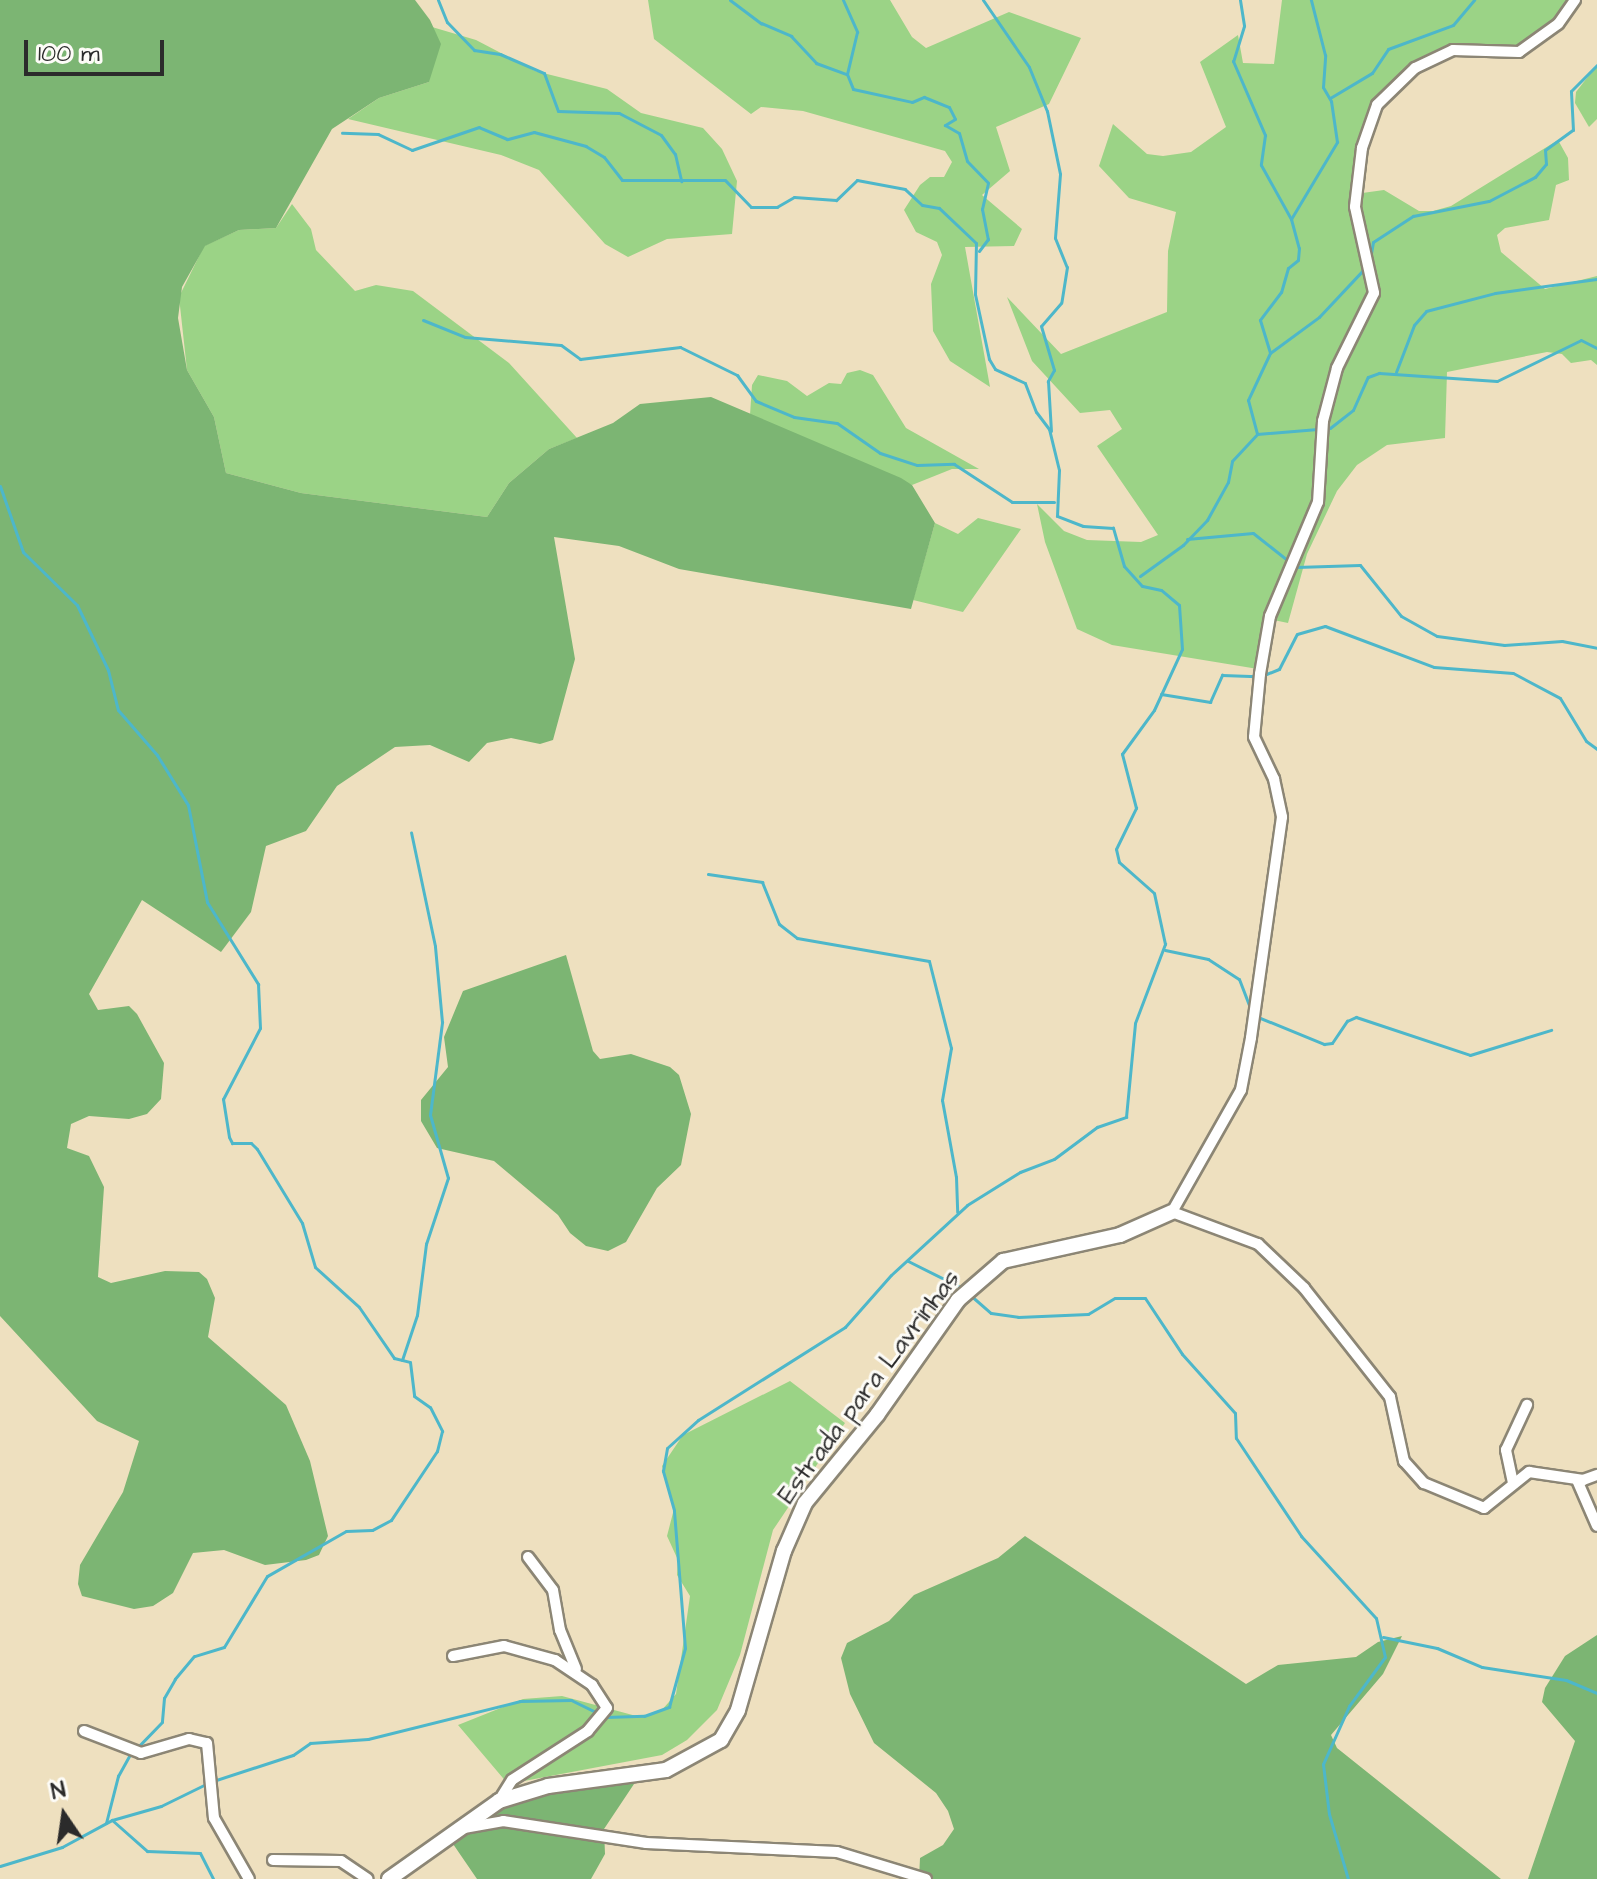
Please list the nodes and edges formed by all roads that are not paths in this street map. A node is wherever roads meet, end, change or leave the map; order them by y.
1 (1575, 0) edge
2 (1172, 1212) junction
3 (1527, 1405) dead end
4 (1597, 1475) edge
5 (1577, 1480) junction
6 (1513, 1483) junction
7 (1597, 1526) edge
8 (528, 1557) dead end
9 (453, 1656) dead end
10 (577, 1671) junction
11 (84, 1731) dead end
12 (499, 1801) junction
13 (458, 1829) junction
14 (273, 1860) dead end
15 (249, 1879) edge
16 (368, 1879) edge
17 (389, 1879) edge
18 (926, 1879) edge

1 - 2 street
2 - 6 street
2 - 12 street, Estrada para Lavrinhas
3 - 6 street
4 - 5 street
5 - 6 street
5 - 7 street
8 - 10 street
9 - 10 street
10 - 12 street
11 - 15 street
12 - 13 street, Estrada para Lavrinhas
13 - 17 street, Estrada para Lavrinhas
13 - 18 street
14 - 16 street

